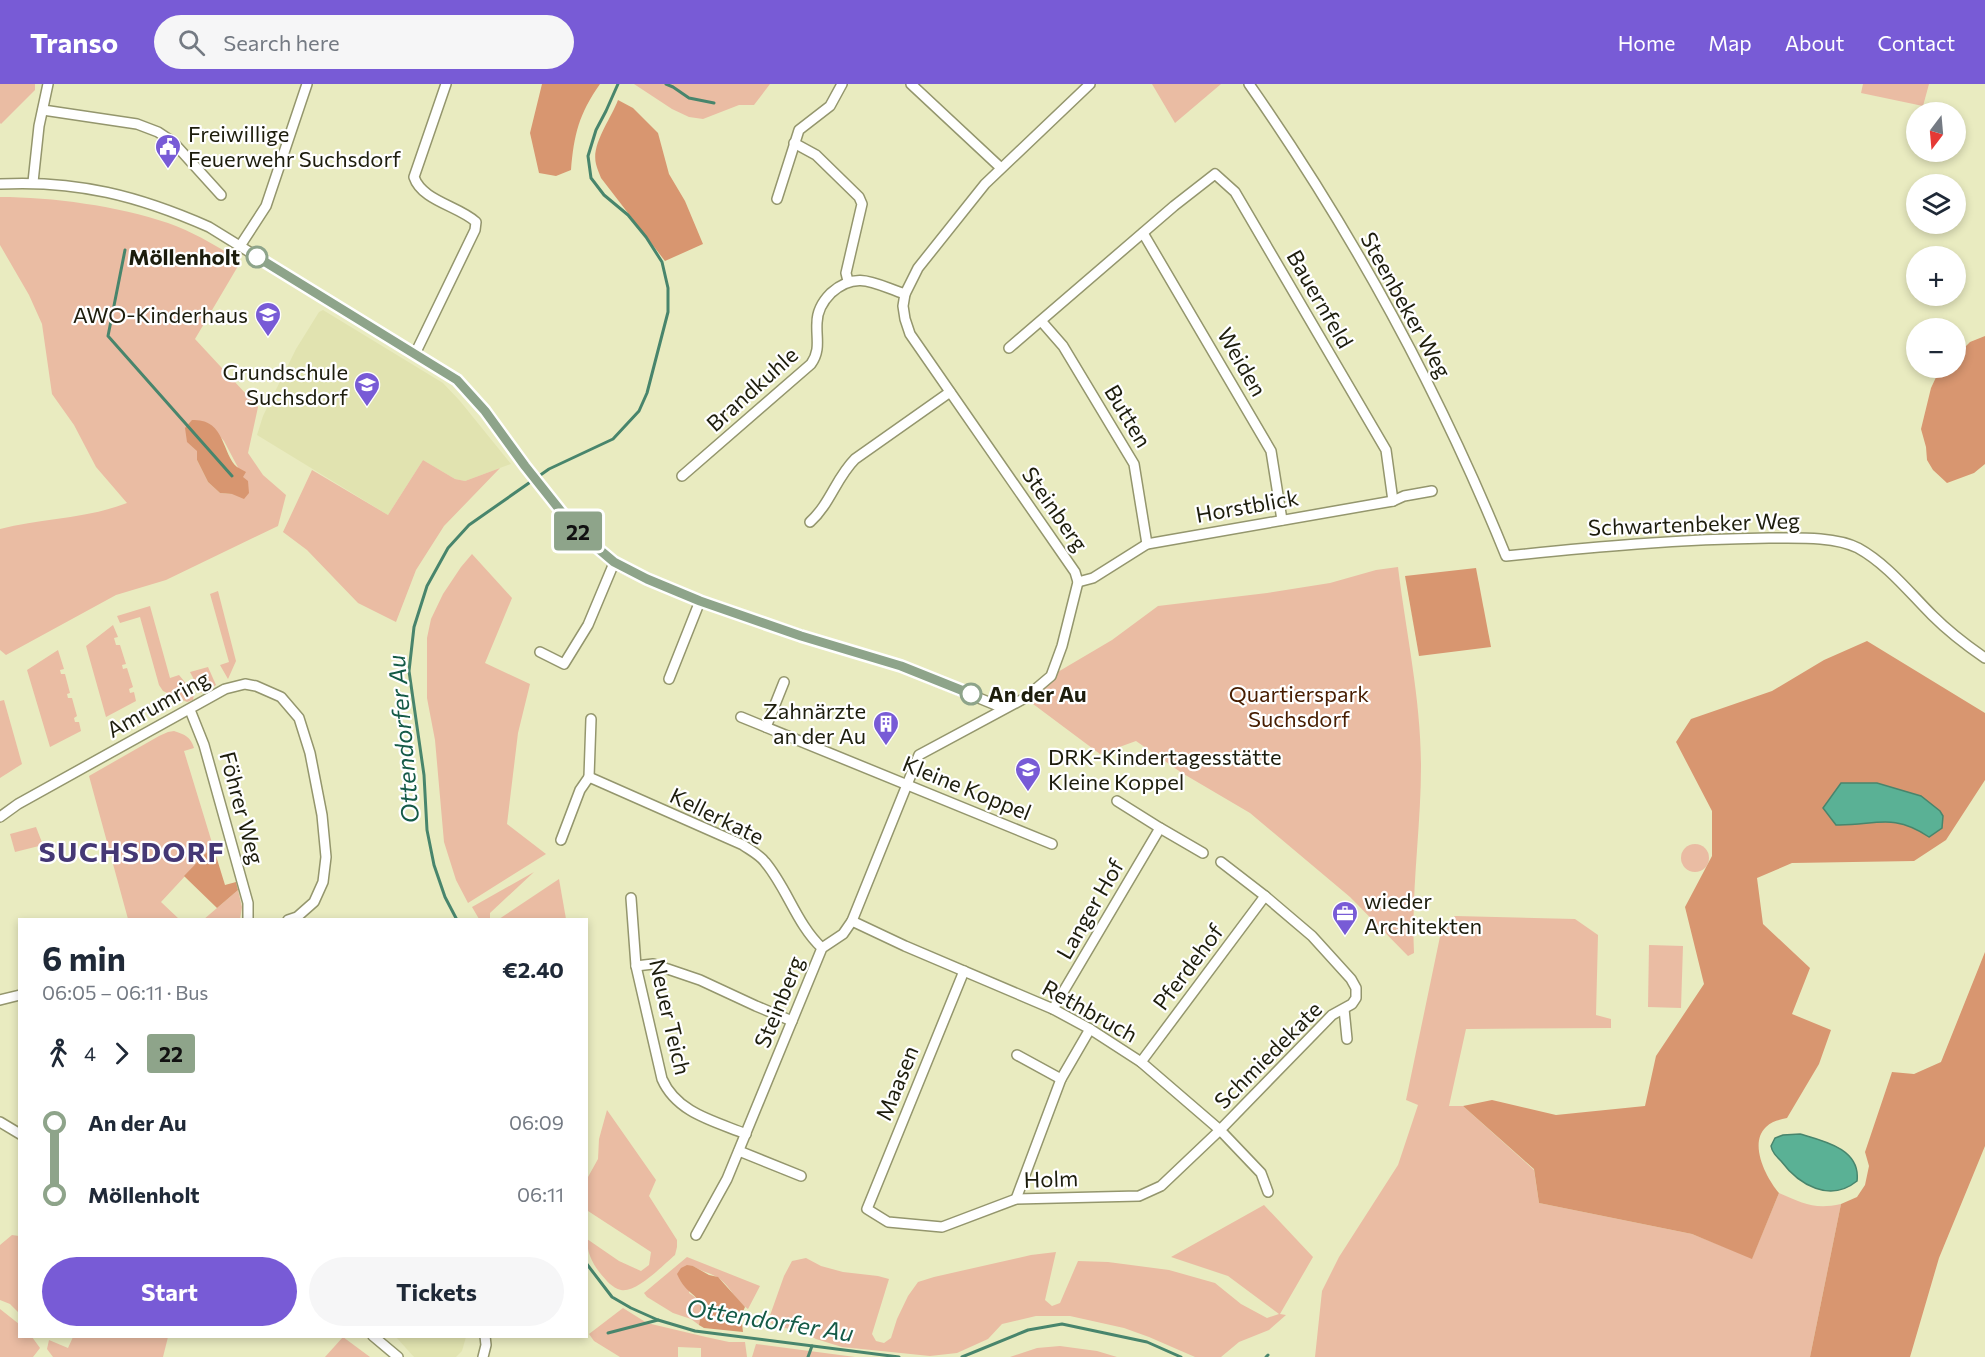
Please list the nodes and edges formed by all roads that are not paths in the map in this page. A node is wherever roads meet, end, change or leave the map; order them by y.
1 (48, 84) edge
2 (307, 84) edge
3 (446, 84) edge
4 (842, 84) edge
5 (911, 84) edge
6 (1090, 84) edge
7 (1249, 84) edge
8 (43, 110) junction
9 (794, 143) junction
10 (1001, 168) junction
11 (33, 182) junction
12 (0, 184) edge
13 (221, 195) dead end
14 (777, 199) dead end
15 (1143, 233) junction
16 (240, 246) junction
17 (848, 281) junction
18 (905, 294) junction
19 (1042, 322) junction
20 (1009, 348) dead end
21 (416, 354) junction
22 (950, 392) junction
23 (682, 476) dead end
24 (1432, 491) dead end
25 (1394, 501) junction
26 (1282, 520) junction
27 (810, 522) dead end
28 (1147, 544) junction
29 (1506, 556) joint
30 (614, 562) junction
31 (1078, 582) junction
32 (700, 601) junction
33 (540, 652) dead end
34 (1985, 658) edge
35 (669, 679) dead end
36 (784, 682) dead end
37 (1003, 708) junction
38 (190, 710) junction
39 (741, 717) dead end
40 (591, 719) dead end
41 (766, 727) junction
42 (589, 777) junction
43 (906, 784) junction
44 (1117, 801) dead end
45 (0, 817) edge
46 (1160, 828) junction
47 (561, 840) dead end
48 (1052, 844) dead end
49 (1203, 853) dead end
50 (1221, 862) dead end
51 (1265, 896) junction
52 (631, 898) dead end
53 (248, 918) edge
54 (292, 918) edge
55 (852, 921) junction
56 (822, 948) junction
57 (636, 966) junction
58 (964, 971) junction
59 (18, 996) edge
60 (0, 1000) edge
61 (1053, 1009) junction
62 (1344, 1009) junction
63 (792, 1021) junction
64 (1090, 1029) junction
65 (1347, 1039) dead end
66 (1017, 1055) dead end
67 (1141, 1062) junction
68 (1061, 1079) junction
69 (0, 1122) edge
70 (1220, 1130) junction
71 (18, 1133) edge
72 (746, 1134) junction
73 (740, 1150) junction
74 (801, 1176) dead end
75 (1268, 1192) dead end
76 (1016, 1199) junction
77 (867, 1209) joint
78 (696, 1235) dead end
79 (375, 1338) edge
80 (485, 1338) edge
81 (398, 1357) edge
82 (483, 1357) edge

1 - 8 street
2 - 16 street
3 - 21 street
4 - 9 street
5 - 10 street
6 - 10 street, Steinberg
7 - 29 street, Steenbeker Weg
8 - 11 street
8 - 13 street
9 - 14 street
9 - 17 street
10 - 18 street, Steinberg
11 - 12 street
11 - 16 street
15 - 19 street
15 - 25 street, Bauernfeld
15 - 26 street, Weiden
16 - 21 street
17 - 18 street
17 - 23 street, Brandkuhle
18 - 22 street, Steinberg
19 - 20 street
19 - 28 street, Butten
21 - 30 street
22 - 27 street
22 - 31 street, Steinberg
24 - 25 street, Horstblick
25 - 26 street, Horstblick
26 - 28 street, Horstblick
28 - 31 street, Horstblick
29 - 34 street, Schwartenbeker Weg
30 - 32 street
30 - 33 street
31 - 37 street, Steinberg
32 - 35 street
32 - 37 street
36 - 41 street
37 - 43 street, Steinberg
38 - 45 street, Amrumring
38 - 53 street, Föhrer Weg
38 - 54 street, Amrumring
39 - 41 street, Kleine Koppel
40 - 42 street
41 - 43 street, Kleine Koppel
42 - 47 street
42 - 56 street, Kellerkate
43 - 48 street, Kleine Koppel
43 - 55 street, Steinberg
44 - 46 street
46 - 49 street
46 - 61 street, Langer Hof
50 - 51 street
51 - 62 street, Schmiedekate
51 - 67 street, Pferdehof
52 - 57 street, Neuer Teich
55 - 56 street, Steinberg
55 - 58 street, Rethbruch
56 - 63 street, Steinberg
57 - 63 street
57 - 72 street, Neuer Teich
58 - 61 street, Rethbruch
58 - 77 street, Maasen
59 - 60 street
61 - 64 street, Rethbruch
62 - 65 street, Schmiedekate
62 - 70 street, Schmiedekate
63 - 72 street, Steinberg
64 - 67 street, Rethbruch
64 - 68 street
66 - 68 street
67 - 70 street, Rethbruch
68 - 76 street
69 - 71 street
70 - 75 street, Rethbruch
70 - 76 street, Holm
72 - 73 street, Steinberg
73 - 74 street
73 - 78 street, Steinberg
76 - 77 street, Holm
79 - 81 street
80 - 82 street

